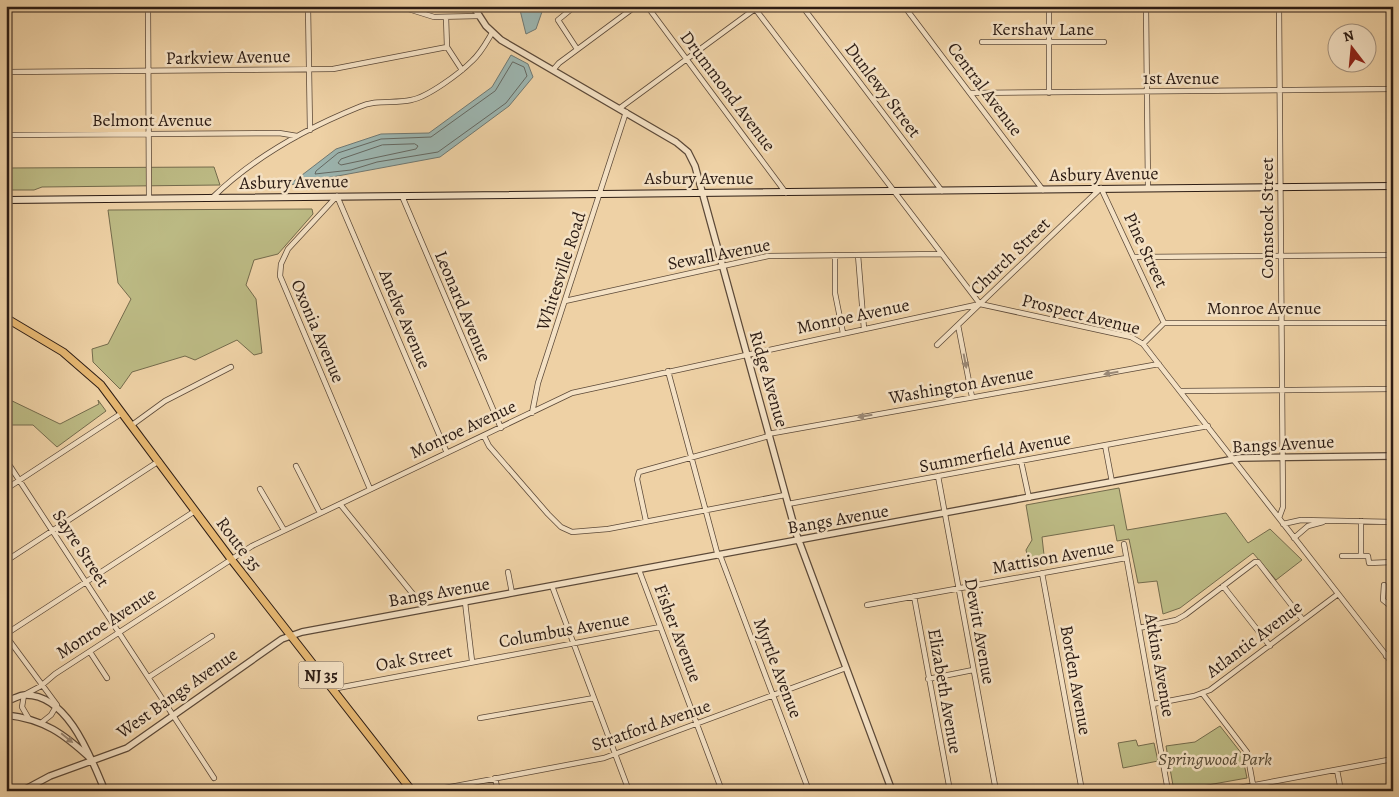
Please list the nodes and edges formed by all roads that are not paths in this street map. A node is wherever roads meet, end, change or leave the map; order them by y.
1 (277, 6) edge
2 (308, 6) edge
3 (374, 6) edge
4 (399, 6) edge
5 (473, 6) edge
6 (575, 6) edge
7 (636, 6) edge
8 (646, 6) edge
9 (802, 6) edge
10 (904, 6) edge
11 (1049, 6) edge
12 (1146, 6) edge
13 (1279, 6) edge
14 (148, 7) edge
15 (756, 7) edge
16 (6, 9) edge
17 (478, 16) junction
18 (446, 17) junction
19 (492, 33) junction
20 (982, 42) dead end
21 (1049, 42) junction
22 (1104, 42) dead end
23 (447, 47) junction
24 (577, 49) junction
25 (687, 59) junction
26 (309, 70) junction
27 (462, 70) junction
28 (552, 70) junction
29 (148, 71) junction
30 (6, 72) edge
31 (1393, 89) edge
32 (1280, 90) junction
33 (1146, 92) junction
34 (970, 93) junction
35 (1049, 93) junction
36 (620, 108) junction
37 (626, 112) junction
38 (310, 130) junction
39 (149, 134) junction
40 (6, 135) edge
41 (297, 136) junction
42 (1393, 186) edge
43 (1281, 187) junction
44 (1102, 188) junction
45 (1148, 188) junction
46 (1042, 190) junction
47 (894, 191) junction
48 (786, 192) junction
49 (942, 192) junction
50 (702, 193) junction
51 (600, 194) junction
52 (337, 196) junction
53 (402, 196) junction
54 (213, 197) junction
55 (149, 198) junction
56 (6, 200) edge
57 (942, 254) junction
58 (835, 255) junction
59 (858, 255) junction
60 (1134, 256) junction
61 (1282, 256) junction
62 (1393, 256) edge
63 (722, 266) junction
64 (565, 301) junction
65 (980, 304) junction
66 (6, 318) edge
67 (6, 322) edge
68 (1393, 323) edge
69 (1164, 324) junction
70 (1282, 324) junction
71 (958, 325) junction
72 (864, 329) junction
73 (27, 332) junction
74 (844, 333) junction
75 (1143, 344) junction
76 (937, 345) dead end
77 (746, 354) junction
78 (1159, 364) junction
79 (231, 366) dead end
80 (668, 372) junction
81 (1393, 389) edge
82 (1283, 390) junction
83 (1181, 391) junction
84 (972, 398) junction
85 (123, 412) junction
86 (532, 413) junction
87 (132, 425) junction
88 (1208, 426) junction
89 (501, 428) junction
90 (768, 435) junction
91 (484, 436) junction
92 (1105, 445) junction
93 (448, 453) junction
94 (1393, 456) edge
95 (691, 457) junction
96 (1283, 457) junction
97 (6, 460) edge
98 (1234, 460) junction
99 (159, 461) junction
100 (1021, 461) junction
101 (296, 466) dead end
102 (938, 476) junction
103 (20, 480) junction
104 (1112, 482) junction
105 (6, 489) edge
106 (260, 489) dead end
107 (370, 489) junction
108 (785, 495) junction
109 (1029, 498) junction
110 (340, 504) junction
111 (788, 504) junction
112 (706, 510) junction
113 (195, 511) junction
114 (320, 513) junction
115 (945, 515) junction
116 (1279, 518) junction
117 (1328, 520) junction
118 (646, 521) junction
119 (1361, 521) junction
120 (1393, 522) edge
121 (1283, 524) junction
122 (284, 530) junction
123 (53, 531) junction
124 (1294, 538) junction
125 (798, 541) junction
126 (1124, 544) dead end
127 (719, 555) junction
128 (1342, 556) dead end
129 (1361, 556) junction
130 (1126, 558) junction
131 (231, 559) junction
132 (6, 562) edge
133 (1393, 562) edge
134 (639, 570) junction
135 (508, 572) dead end
136 (1042, 573) junction
137 (86, 581) junction
138 (1384, 585) dead end
139 (552, 586) junction
140 (1223, 586) junction
141 (959, 588) junction
142 (512, 593) junction
143 (1338, 594) junction
144 (914, 596) junction
145 (465, 602) junction
146 (867, 605) dead end
147 (1393, 608) edge
148 (425, 609) junction
149 (1303, 620) junction
150 (660, 627) junction
151 (1139, 628) junction
152 (120, 632) junction
153 (6, 635) edge
154 (290, 635) junction
155 (212, 636) dead end
156 (573, 643) junction
157 (1270, 646) junction
158 (1393, 650) edge
159 (90, 652) junction
160 (1386, 656) junction
161 (472, 661) junction
162 (1393, 664) edge
163 (846, 668) junction
164 (973, 670) junction
165 (149, 677) junction
166 (107, 678) dead end
167 (928, 678) junction
168 (42, 686) junction
169 (332, 688) junction
170 (1202, 693) junction
171 (24, 695) junction
172 (773, 696) junction
173 (594, 698) junction
174 (6, 701) edge
175 (1153, 704) junction
176 (57, 705) junction
177 (6, 715) edge
178 (174, 715) junction
179 (480, 718) dead end
180 (29, 719) junction
181 (41, 723) junction
182 (698, 724) junction
183 (616, 754) junction
184 (1393, 759) edge
185 (93, 761) junction
186 (1337, 770) junction
187 (214, 778) dead end
188 (495, 778) junction
189 (1253, 785) junction
190 (22, 791) edge
191 (105, 791) edge
192 (412, 791) edge
193 (429, 791) edge
194 (498, 791) edge
195 (629, 791) edge
196 (722, 791) edge
197 (809, 791) edge
198 (892, 791) edge
199 (950, 791) edge
200 (996, 791) edge
201 (1082, 791) edge
202 (1168, 791) edge
203 (1223, 791) edge
204 (1341, 791) edge

1 - 2 street
1 - 14 street
2 - 3 street
2 - 26 street
4 - 18 street
5 - 17 street, Ridge Avenue
6 - 24 street
7 - 24 street
8 - 25 street, Drummond Avenue
9 - 49 street, Dunlewy Street
10 - 34 street, Central Avenue
11 - 21 street
12 - 33 street, Pine Street
13 - 32 street, Comstock Street
14 - 16 street
14 - 29 street
15 - 25 street
15 - 47 street
17 - 18 street
17 - 19 street, Ridge Avenue
18 - 23 street
19 - 27 street
19 - 28 street, Ridge Avenue
20 - 21 street, Kershaw Lane
21 - 22 street, Kershaw Lane
21 - 35 street
23 - 26 street, Parkview Avenue
23 - 27 street
24 - 28 street
25 - 36 street
25 - 48 street, Drummond Avenue
26 - 29 street, Parkview Avenue
26 - 38 street
27 - 38 street
28 - 36 street, Ridge Avenue
29 - 30 street, Parkview Avenue
29 - 39 street
31 - 32 street, 1st Avenue
32 - 33 street, 1st Avenue
32 - 43 street, Comstock Street
33 - 35 street, 1st Avenue
33 - 45 street, Pine Street
34 - 35 street, 1st Avenue
34 - 46 street, Central Avenue
36 - 37 street, Ridge Avenue
37 - 50 street, Ridge Avenue
37 - 51 street, Whitesville Road
38 - 41 street
39 - 40 street, Belmont Avenue
39 - 41 street, Belmont Avenue
39 - 55 street
41 - 54 street
42 - 43 main road, Asbury Avenue
43 - 45 main road, Asbury Avenue
43 - 61 street, Comstock Street
44 - 45 main road, Asbury Avenue
44 - 46 main road, Asbury Avenue
44 - 60 street, Pine Street
44 - 65 street, Church Street
46 - 49 main road, Asbury Avenue
47 - 48 main road, Asbury Avenue
47 - 49 main road, Asbury Avenue
47 - 57 street
48 - 50 main road, Asbury Avenue
50 - 51 main road, Asbury Avenue
50 - 63 street, Ridge Avenue
51 - 53 main road, Asbury Avenue
51 - 64 street, Whitesville Road
52 - 53 main road, Asbury Avenue
52 - 54 main road, Asbury Avenue
52 - 93 street, Anelve Avenue
52 - 107 street, Oxonia Avenue
53 - 89 street, Leonard Avenue
54 - 55 main road, Asbury Avenue
55 - 56 main road, Asbury Avenue
57 - 59 street, Sewall Avenue
57 - 65 street
58 - 59 street, Sewall Avenue
58 - 63 street, Sewall Avenue
58 - 74 street
59 - 72 street
60 - 61 street
60 - 69 street, Pine Street
61 - 62 street
61 - 70 street, Comstock Street
63 - 64 street, Sewall Avenue
63 - 77 street, Ridge Avenue
64 - 86 street, Whitesville Road
65 - 71 street, Church Street
65 - 72 street, Monroe Avenue
65 - 75 street, Prospect Avenue
66 - 73 main road, NJ 35
67 - 73 main road, NJ 35
68 - 70 street, Monroe Avenue
69 - 70 street, Monroe Avenue
69 - 75 street
70 - 82 street, Comstock Street
71 - 76 street, Church Street
71 -> 84 street
72 - 74 street, Monroe Avenue
73 - 85 main road, Route 35 / NJ 35
74 - 77 street, Monroe Avenue
75 - 78 street, Prospect Avenue
77 - 80 street, Monroe Avenue
77 - 90 street, Ridge Avenue
78 - 83 street, Prospect Avenue
78 -> 84 street, Washington Avenue
79 - 87 street
80 - 86 street, Monroe Avenue
80 - 95 street, Myrtle Avenue
81 - 82 street
82 - 83 street
82 - 96 street, Comstock Street
83 - 88 street, Prospect Avenue
84 -> 90 street, Washington Avenue
85 - 87 main road, Route 35 / NJ 35
85 - 103 street
86 - 89 street, Monroe Avenue
87 - 99 main road, Route 35 / NJ 35
88 - 92 street, Summerfield Avenue
88 - 98 street, Prospect Avenue
89 - 91 street, Monroe Avenue
90 - 95 street, Washington Avenue
90 - 108 street, Ridge Avenue
91 - 93 street, Monroe Avenue
91 - 118 street
92 - 100 street, Summerfield Avenue
92 - 104 street
93 - 107 street, Monroe Avenue
94 - 96 street, Bangs Avenue
95 - 112 street, Myrtle Avenue
95 - 118 street, Washington Avenue
96 - 98 street, Bangs Avenue
96 - 116 street, Comstock Street
97 - 103 street, Sayre Street
98 - 104 street, Bangs Avenue
98 - 116 street, Prospect Avenue
99 - 113 main road, Route 35 / NJ 35
99 - 123 street
100 - 102 street, Summerfield Avenue
100 - 109 street
101 - 114 street
102 - 111 street, Summerfield Avenue
102 - 115 street, Dewitt Avenue
103 - 105 street
103 - 123 street, Sayre Street
104 - 109 street, Bangs Avenue
106 - 122 street
107 - 110 street, Monroe Avenue
108 - 111 street, Ridge Avenue
108 - 112 street
109 - 115 street, Bangs Avenue
110 - 114 street, Monroe Avenue
110 - 148 street
111 - 125 street, Ridge Avenue
112 - 118 street
112 - 127 street, Myrtle Avenue
113 - 131 main road, Route 35 / NJ 35
113 - 137 street
114 - 122 street, Monroe Avenue
115 - 125 street, Bangs Avenue
115 - 141 street, Dewitt Avenue
116 - 121 street, Prospect Avenue
117 - 119 street
117 - 121 street
117 - 124 street
119 - 120 street
119 - 129 street
121 - 124 street, Prospect Avenue
122 - 131 street, Monroe Avenue
123 - 132 street
123 - 137 street, Sayre Street
124 - 143 street, Prospect Avenue
125 - 127 street, Bangs Avenue
125 - 163 street, Ridge Avenue
126 - 130 street, Atkins Avenue
127 - 134 street, Bangs Avenue
127 - 172 street, Myrtle Avenue
128 - 129 street
129 - 133 street
130 - 136 street, Mattison Avenue
130 - 151 street, Atkins Avenue
131 - 152 street, Monroe Avenue
131 - 154 main road, Route 35 / NJ 35
134 - 139 street, Bangs Avenue
134 - 150 street, Fisher Avenue
135 - 142 street
136 - 141 street, Mattison Avenue
136 - 201 street, Borden Avenue
137 - 152 street, Sayre Street
137 - 153 street
138 - 147 street
139 - 142 street, Bangs Avenue
139 - 156 street
140 - 149 street
140 - 151 street
140 - 157 street
141 - 144 street, Mattison Avenue
141 - 164 street, Dewitt Avenue
142 - 145 street, Bangs Avenue
143 - 149 street, Atlantic Avenue
143 - 160 street, Prospect Avenue
144 - 146 street, Mattison Avenue
144 - 167 street, Elizabeth Avenue
145 - 148 street, Bangs Avenue
145 - 161 street, Oak Street
148 - 154 street, Bangs Avenue
149 - 157 street, Atlantic Avenue
150 - 156 street, Columbus Avenue
150 - 182 street, Fisher Avenue
151 - 175 street, Atkins Avenue
152 - 159 street, Monroe Avenue
152 - 165 street, Sayre Street
153 - 168 street
154 - 169 main road, Route 35 / NJ 35
154 - 178 street, West Bangs Avenue
155 - 165 street
156 - 161 street, Columbus Avenue
156 - 173 street
157 - 170 street, Atlantic Avenue
158 - 160 street
159 - 166 street
159 - 168 street, Monroe Avenue
160 - 162 street, Prospect Avenue
161 - 169 street, Oak Street
163 - 172 street, Stratford Avenue
163 - 198 street, Ridge Avenue
164 - 167 street
164 - 200 street, Dewitt Avenue
165 - 178 street, Sayre Street
167 - 199 street, Elizabeth Avenue
168 - 171 street, Monroe Avenue
168 - 176 street
169 - 192 main road, Route 35 / NJ 35
170 - 175 street, Atlantic Avenue
170 - 189 street
171 - 174 street, Monroe Avenue
171 - 176 street
171 - 180 street
172 - 182 street, Stratford Avenue
172 - 197 street, Myrtle Avenue
173 - 179 street
173 - 183 street
175 - 202 street, Atkins Avenue
176 - 181 street
176 - 185 street
177 - 180 street
178 - 185 street, West Bangs Avenue
178 - 187 street, Sayre Street
180 - 181 street
181 -> 185 street
182 - 183 street, Stratford Avenue
182 - 196 street, Fisher Avenue
183 - 188 street, Stratford Avenue
183 - 195 street
184 - 186 street
185 - 190 street, West Bangs Avenue
185 - 191 street
186 - 189 street
186 - 204 street
188 - 193 street, Stratford Avenue
188 - 194 street
189 - 203 street

